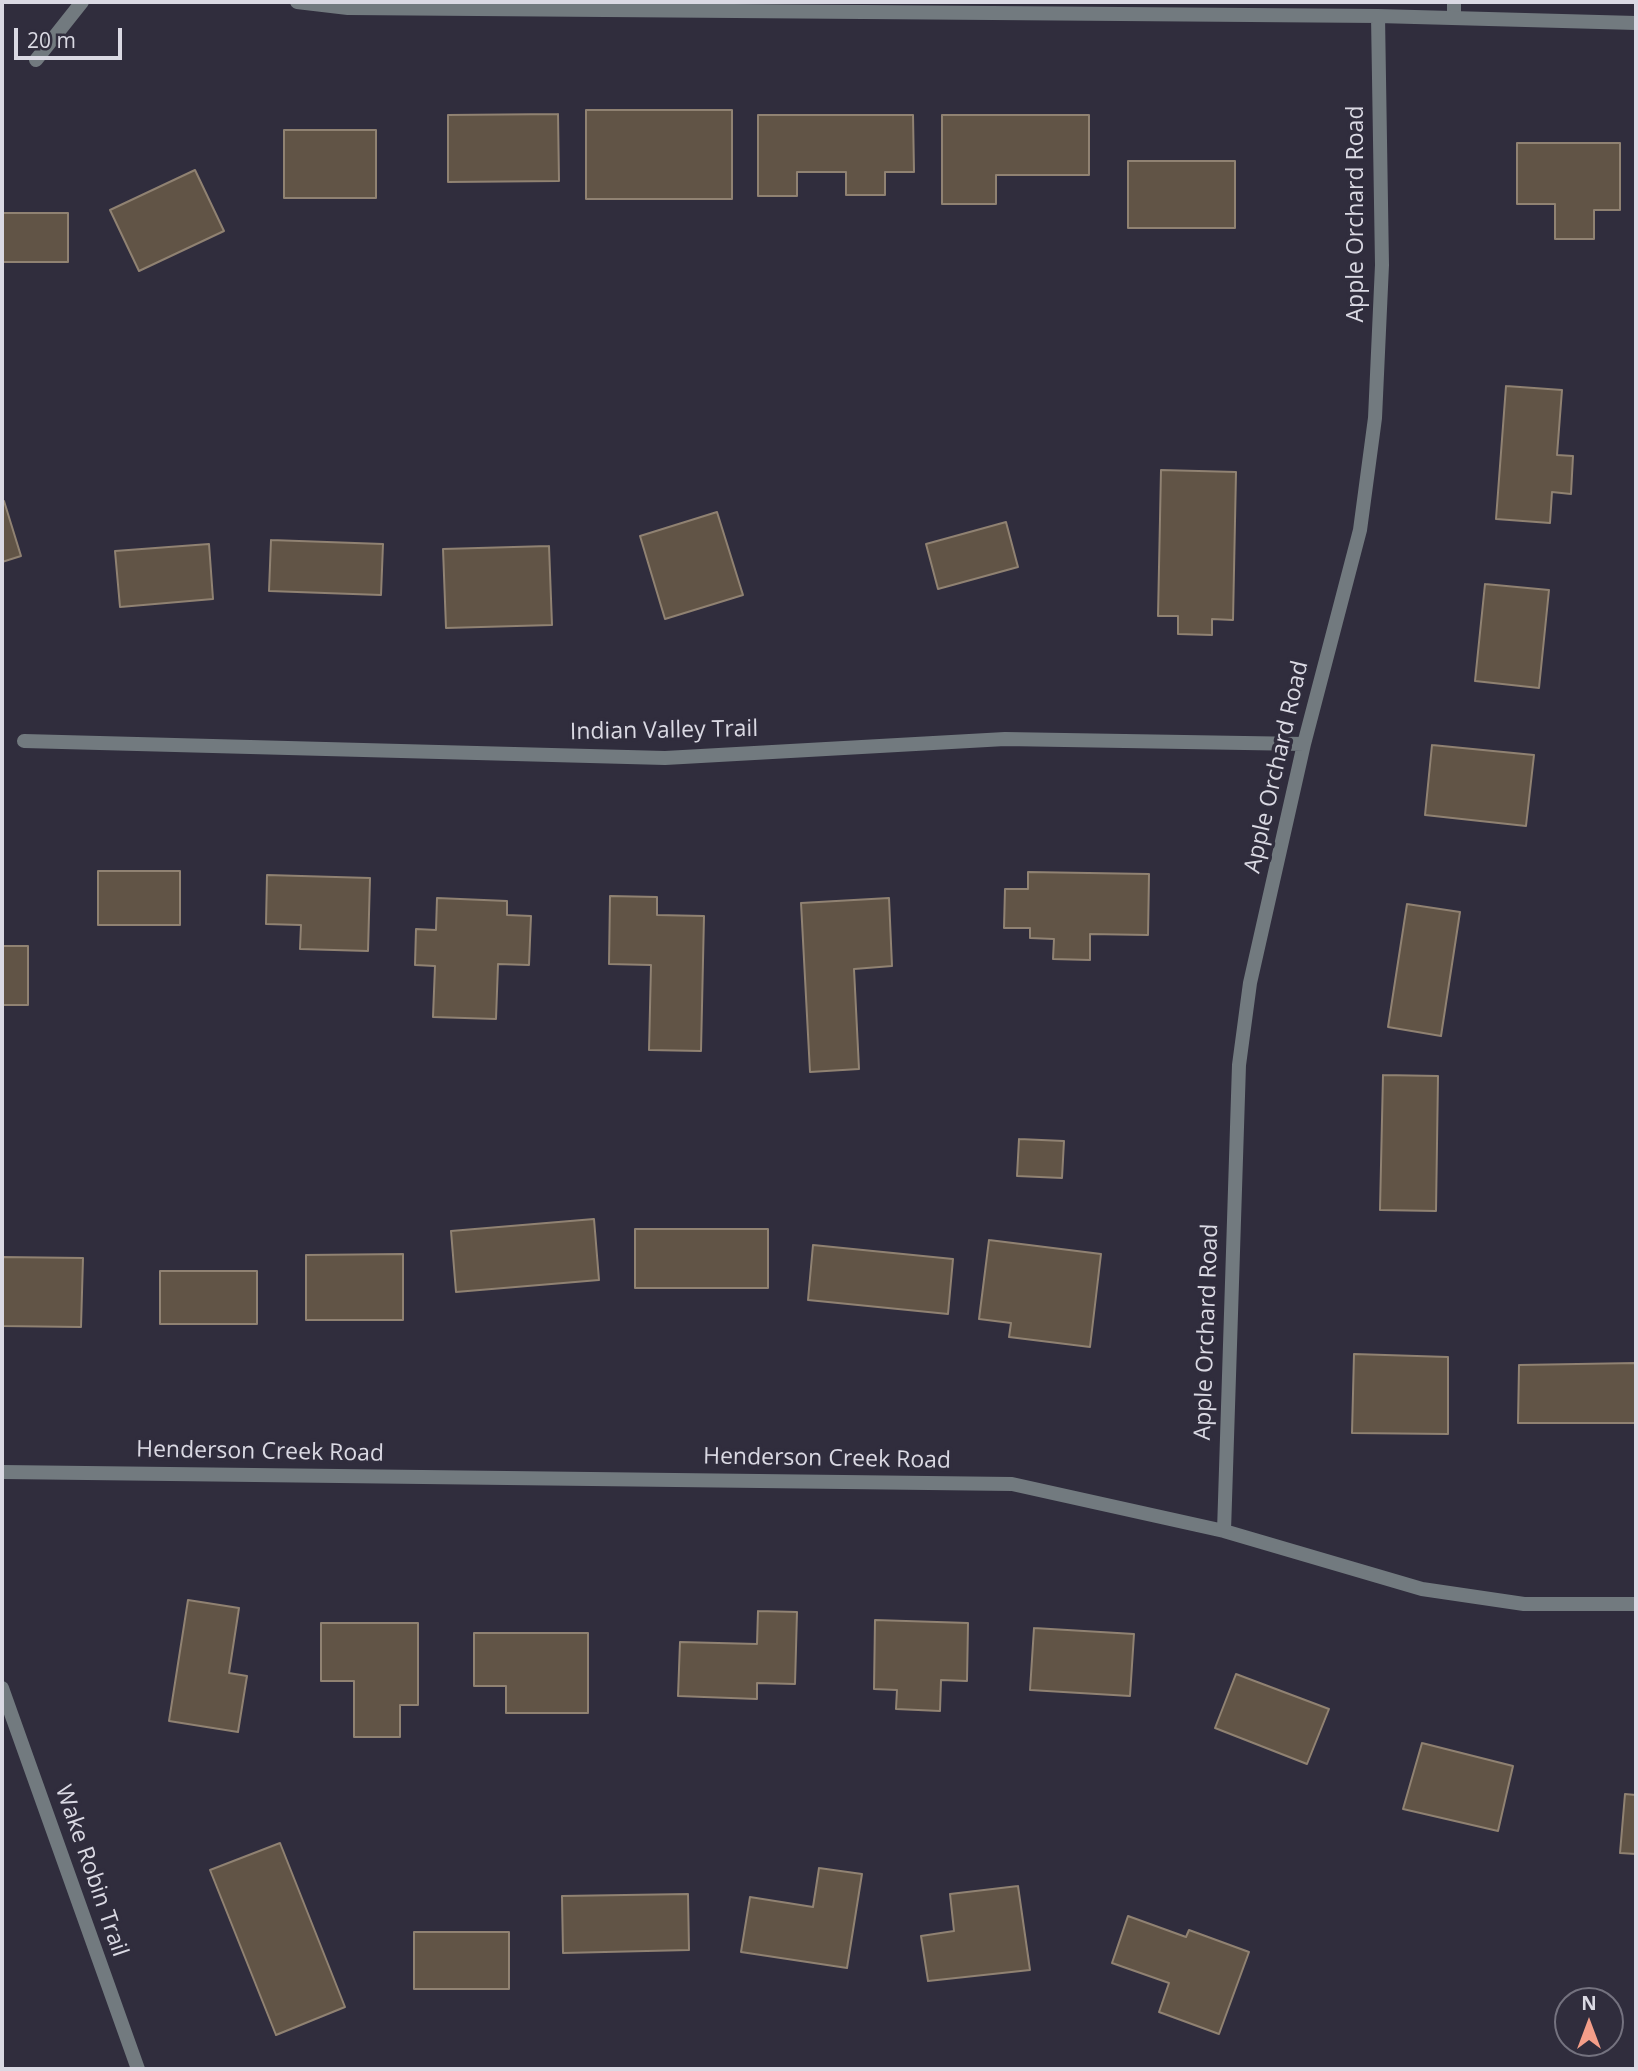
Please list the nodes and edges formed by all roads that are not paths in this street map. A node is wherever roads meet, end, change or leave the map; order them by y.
1 (82, 2) edge
2 (296, 2) edge
3 (1454, 2) edge
4 (416, 5) edge
5 (925, 7) edge
6 (1378, 16) junction
7 (1454, 18) junction
8 (1636, 23) edge
9 (36, 60) dead end
10 (24, 741) dead end
11 (1304, 744) junction
12 (2, 1472) edge
13 (1224, 1531) junction
14 (1636, 1604) edge
15 (2, 1688) edge
16 (138, 2069) edge

1 - 9 street
2 - 4 street
3 - 7 street
4 - 5 street
5 - 6 street
6 - 7 street
6 - 11 street, Apple Orchard Road
7 - 8 street
10 - 11 street, Indian Valley Trail
11 - 13 street, Apple Orchard Road
12 - 13 street, Henderson Creek Road
13 - 14 street, Henderson Creek Road
15 - 16 street, Wake Robin Trail

